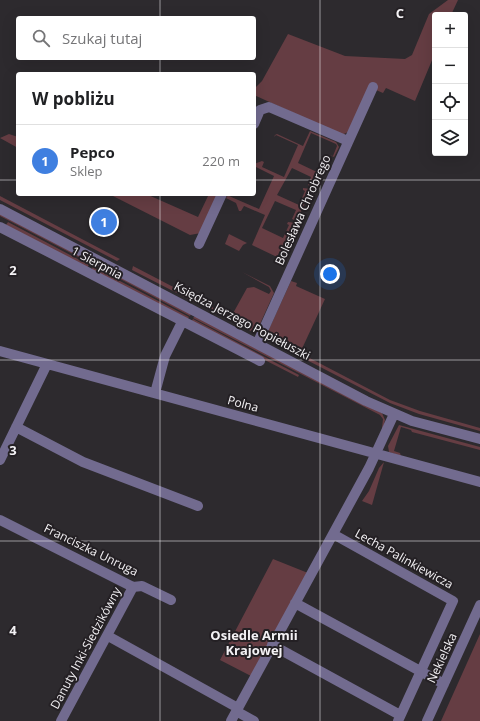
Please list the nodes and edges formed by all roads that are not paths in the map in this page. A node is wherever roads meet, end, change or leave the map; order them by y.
1 (373, 87) dead end
2 (256, 119) edge
3 (348, 141) junction
4 (221, 196) edge
5 (0, 209) edge
6 (0, 227) edge
7 (199, 244) dead end
8 (182, 322) junction
9 (257, 344) junction
10 (0, 351) edge
11 (260, 361) dead end
12 (47, 364) junction
13 (155, 393) junction
14 (394, 414) junction
15 (16, 427) junction
16 (480, 439) edge
17 (376, 454) junction
18 (0, 460) edge
19 (480, 482) edge
20 (198, 506) dead end
21 (0, 520) edge
22 (333, 534) junction
23 (133, 586) junction
24 (171, 600) dead end
25 (295, 604) junction
26 (480, 605) edge
27 (108, 636) junction
28 (272, 645) junction
29 (420, 672) junction
30 (444, 684) junction
31 (237, 710) junction
32 (399, 718) edge
33 (66, 720) edge
34 (231, 721) edge
35 (254, 721) edge
36 (426, 721) edge

1 - 3 street, Bolesława Chrobrego
2 - 3 street
3 - 9 street, Bolesława Chrobrego
4 - 7 street
5 - 9 street, Księdza Jerzego Popiełuszki
6 - 8 street, 1 Sierpnia
8 - 11 street, 1 Sierpnia
8 - 13 street
9 - 14 street, Księdza Jerzego Popiełuszki
10 - 12 street, Polna
12 - 13 street, Polna
12 - 15 street
13 - 17 street, Polna
14 - 16 street, Księdza Jerzego Popiełuszki
14 - 17 street
15 - 18 street
15 - 20 street
17 - 19 street, Polna
17 - 22 street
21 - 23 street, Franciszka Unruga
22 - 25 street
22 - 29 street, Lecha Palinkiewicza
23 - 24 street, Franciszka Unruga
23 - 27 street, Danuty Inki-Siedzikówny
25 - 28 street
25 - 29 street
26 - 30 street, Nekielska
27 - 31 street
27 - 33 street, Danuty Inki-Siedzikówny
28 - 31 street
28 - 32 street
29 - 30 street
29 - 32 street, Lecha Palinkiewicza
30 - 36 street, Nekielska
31 - 34 street
31 - 35 street

